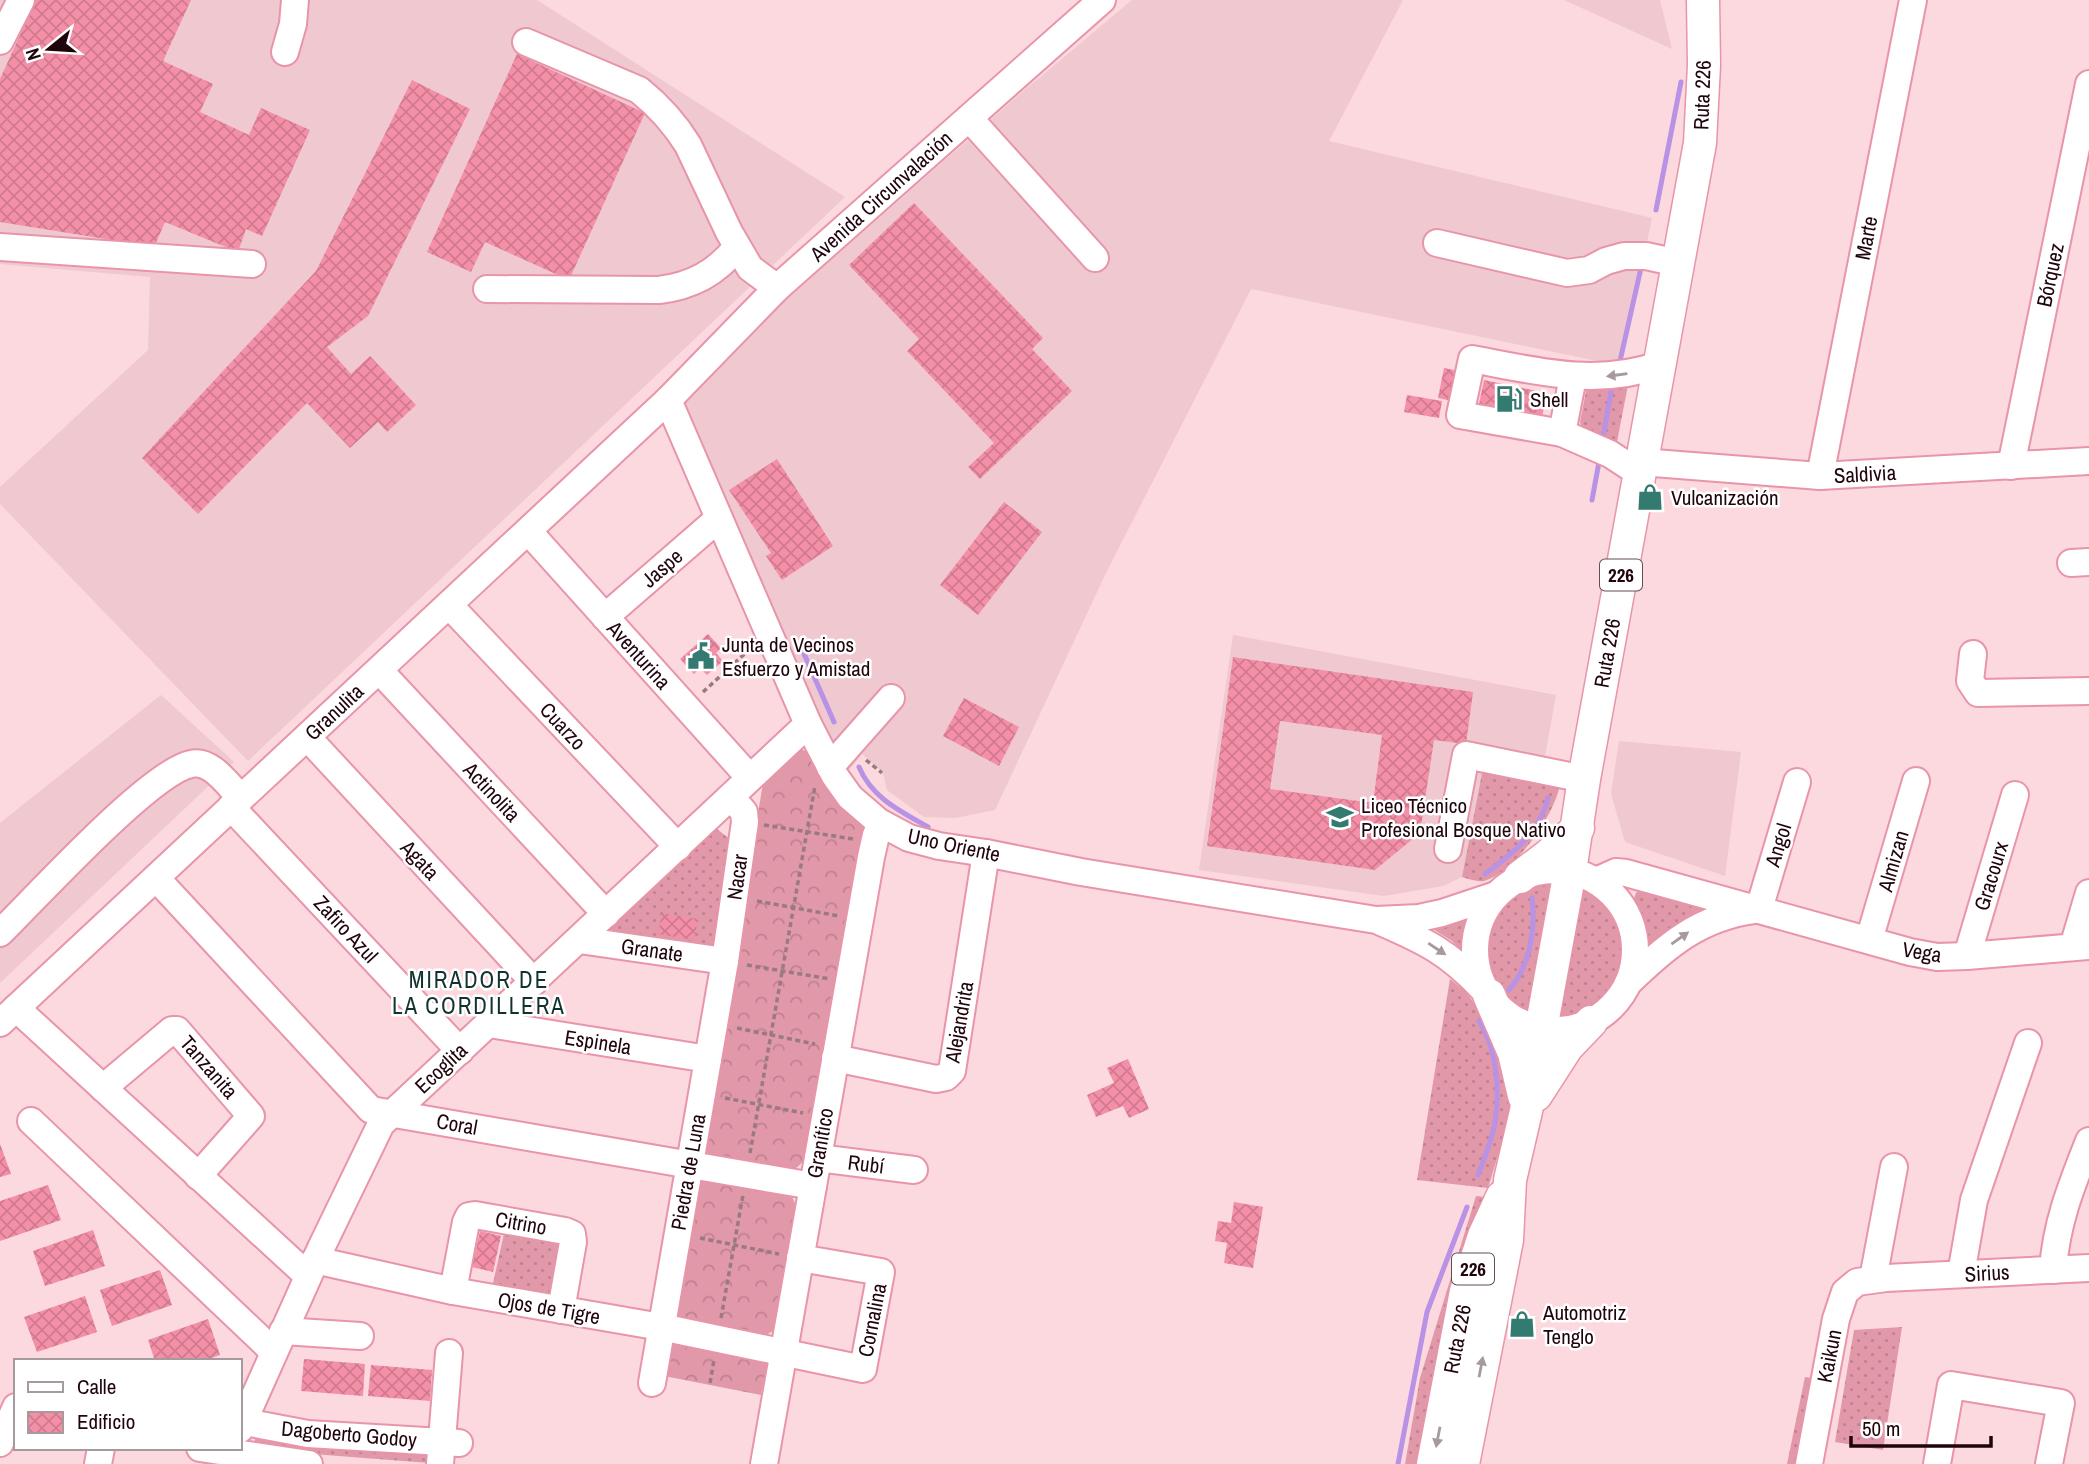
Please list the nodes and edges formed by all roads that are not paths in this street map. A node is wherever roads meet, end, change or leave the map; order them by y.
1 (21, 0) edge
2 (295, 0) edge
3 (1102, 0) edge
4 (1703, 0) edge
5 (1913, 0) edge
6 (0, 41) edge
7 (526, 42) dead end
8 (285, 52) dead end
9 (2089, 85) edge
10 (969, 118) junction
11 (1437, 243) dead end
12 (0, 247) edge
13 (737, 247) junction
14 (1095, 258) dead end
15 (1678, 263) junction
16 (252, 264) dead end
17 (777, 288) junction
18 (487, 289) dead end
19 (1659, 365) junction
20 (1573, 377) junction
21 (668, 400) junction
22 (1562, 433) junction
23 (2089, 461) edge
24 (2011, 466) junction
25 (1640, 467) junction
26 (1820, 476) junction
27 (718, 519) junction
28 (528, 531) junction
29 (449, 605) junction
30 (605, 617) junction
31 (1972, 654) dead end
32 (379, 670) junction
33 (2089, 691) edge
34 (891, 698) dead end
35 (808, 724) junction
36 (307, 737) junction
37 (822, 777) junction
38 (750, 778) junction
39 (1584, 779) junction
40 (1916, 781) dead end
41 (1797, 782) dead end
42 (2015, 795) dead end
43 (731, 797) junction
44 (236, 803) junction
45 (1578, 828) junction
46 (870, 829) junction
47 (678, 847) junction
48 (1448, 849) dead end
49 (986, 853) junction
50 (1586, 876) junction
51 (156, 877) junction
52 (1508, 886) junction
53 (2089, 893) edge
54 (1759, 909) junction
55 (606, 914) junction
56 (1376, 919) junction
57 (0, 933) edge
58 (579, 940) junction
59 (1869, 940) junction
60 (2081, 947) edge
61 (1967, 956) junction
62 (725, 961) junction
63 (534, 982) junction
64 (1628, 982) junction
65 (1489, 995) junction
66 (8, 1016) edge
67 (1591, 1022) junction
68 (489, 1024) junction
69 (1541, 1029) junction
70 (2028, 1043) dead end
71 (460, 1051) junction
72 (836, 1053) junction
73 (708, 1059) junction
74 (103, 1088) junction
75 (1526, 1111) junction
76 (392, 1114) junction
77 (31, 1121) dead end
78 (2089, 1141) edge
79 (818, 1158) junction
80 (689, 1166) junction
81 (1894, 1167) dead end
82 (914, 1170) dead end
83 (198, 1176) junction
84 (1510, 1180) junction
85 (813, 1186) junction
86 (800, 1258) junction
87 (312, 1268) junction
88 (2089, 1268) edge
89 (2053, 1270) junction
90 (1961, 1274) junction
91 (1880, 1278) junction
92 (453, 1292) junction
93 (561, 1310) junction
94 (661, 1327) junction
95 (360, 1336) dead end
96 (278, 1342) junction
97 (449, 1353) dead end
98 (783, 1353) junction
99 (652, 1382) dead end
100 (14, 1413) edge
101 (242, 1426) edge
102 (242, 1440) edge
103 (242, 1442) edge
104 (0, 1443) edge
105 (447, 1450) edge
106 (309, 1464) edge
107 (764, 1464) edge
108 (1433, 1464) edge
109 (1463, 1464) edge
110 (1809, 1464) edge
111 (1937, 1464) edge
112 (2049, 1464) edge

1 - 6 street
2 - 8 street
3 - 10 street, Avenida Circunvalación
4 - 15 main road, Ruta 226 / 226
5 - 26 street, Marte
7 - 13 street
9 - 24 street, Bórquez
10 - 14 street
10 - 17 street, Avenida Circunvalación
11 - 15 street
12 - 16 street
13 - 17 street
13 - 18 street
15 - 19 main road, Ruta 226 / 226
17 - 21 street, Avenida Circunvalación
19 -> 20 street
19 - 25 main road, Ruta 226 / 226
20 - 22 street
20 - 22 street
21 - 27 street, Uno Oriente
21 - 28 street, Granulita
22 - 25 street
23 - 24 street, Saldivia
24 - 26 street, Saldivia
25 - 26 street, Saldivia
25 - 39 main road, Ruta 226 / 226
27 - 30 street, Jaspe
27 - 35 street, Uno Oriente
28 - 29 street, Granulita
28 - 30 street, Aventurina
29 - 32 street, Granulita
29 - 47 street, Cuarzo
30 - 38 street, Aventurina
31 - 33 street
32 - 36 street, Granulita
32 - 55 street, Actinolita
34 - 37 street
35 - 37 street, Uno Oriente
35 - 38 street, Ecoglita
36 - 44 street, Granulita
36 - 63 street, Agata
37 - 46 street, Uno Oriente
38 - 43 street, Ecoglita
39 - 45 main road, Ruta 226 / 226
39 - 48 street
40 - 59 street, Almizan
41 - 54 street, Angol
42 - 61 street, Gracourx
43 - 47 street, Ecoglita
43 - 62 street, Nacar
44 - 51 street, Granulita
44 - 57 street, Zafiro Azul
44 - 71 street, Zafiro Azul
45 - 50 main road, Ruta 226 / 226
45 - 52 main road
46 - 49 street, Uno Oriente
46 - 72 street, Granítico
47 - 55 street, Ecoglita
49 - 56 street, Uno Oriente
49 - 72 street, Alejandrita
50 - 52 street, Uno Oriente
50 - 54 street, Vega
50 - 64 street
50 - 69 main road, Ruta 226 / 226
51 - 66 street, Granulita
51 - 76 street, Coral
52 - 56 street, Uno Oriente
52 - 65 street
53 - 60 street
54 - 59 street, Vega
64 -> 54 street, Vega
55 - 58 street, Ecoglita
56 -> 65 street, Uno Oriente
58 - 62 street, Granate
58 - 63 street, Ecoglita
59 - 61 street, Vega
60 - 61 street, Vega
62 - 73 street, Piedra de Luna
63 - 68 street, Ecoglita
64 - 67 street
65 - 69 street, Uno Oriente
65 - 75 main road
66 - 74 street, Ojos de Tigre
67 - 69 street
67 - 75 main road
68 - 71 street, Ecoglita
68 - 73 street, Espinela
69 - 75 main road, Ruta 226 / 226
70 - 90 street
71 - 76 street, Ecoglita
72 - 79 street, Granítico
73 - 80 street, Piedra de Luna
74 - 83 street, Ojos de Tigre
74 - 83 street, Tanzanita
75 - 84 main road, Ruta 226 / 226
76 - 80 street, Coral
76 - 87 street, Ecoglita
77 - 96 street
78 - 89 street
79 - 82 street, Rubí
79 - 85 street, Granítico
80 - 85 street, Coral
80 - 94 street, Piedra de Luna
81 - 91 street
83 - 87 street, Ojos de Tigre
84 -> 108 main road, Ruta 226 / 226
109 -> 84 main road, Ruta 226 / 226
85 - 86 street, Granítico
86 - 98 street, Granítico
86 - 98 street, Cornalina
87 - 92 street, Ojos de Tigre
87 - 96 street, Ecoglita
88 - 89 street, Sirius
89 - 90 street, Sirius
90 - 91 street, Sirius
91 - 110 street, Kaikun
92 - 93 street, Ojos de Tigre
92 - 93 street, Citrino
93 - 94 street, Ojos de Tigre
94 - 98 street, Ojos de Tigre
94 - 99 street, Piedra de Luna
95 - 96 street
96 - 101 street, Ecoglita
97 - 105 street
98 - 107 street, Granítico
100 - 104 street
102 - 105 street, Dagoberto Godoy
103 - 106 street, Dagoberto Godoy
111 - 112 street

